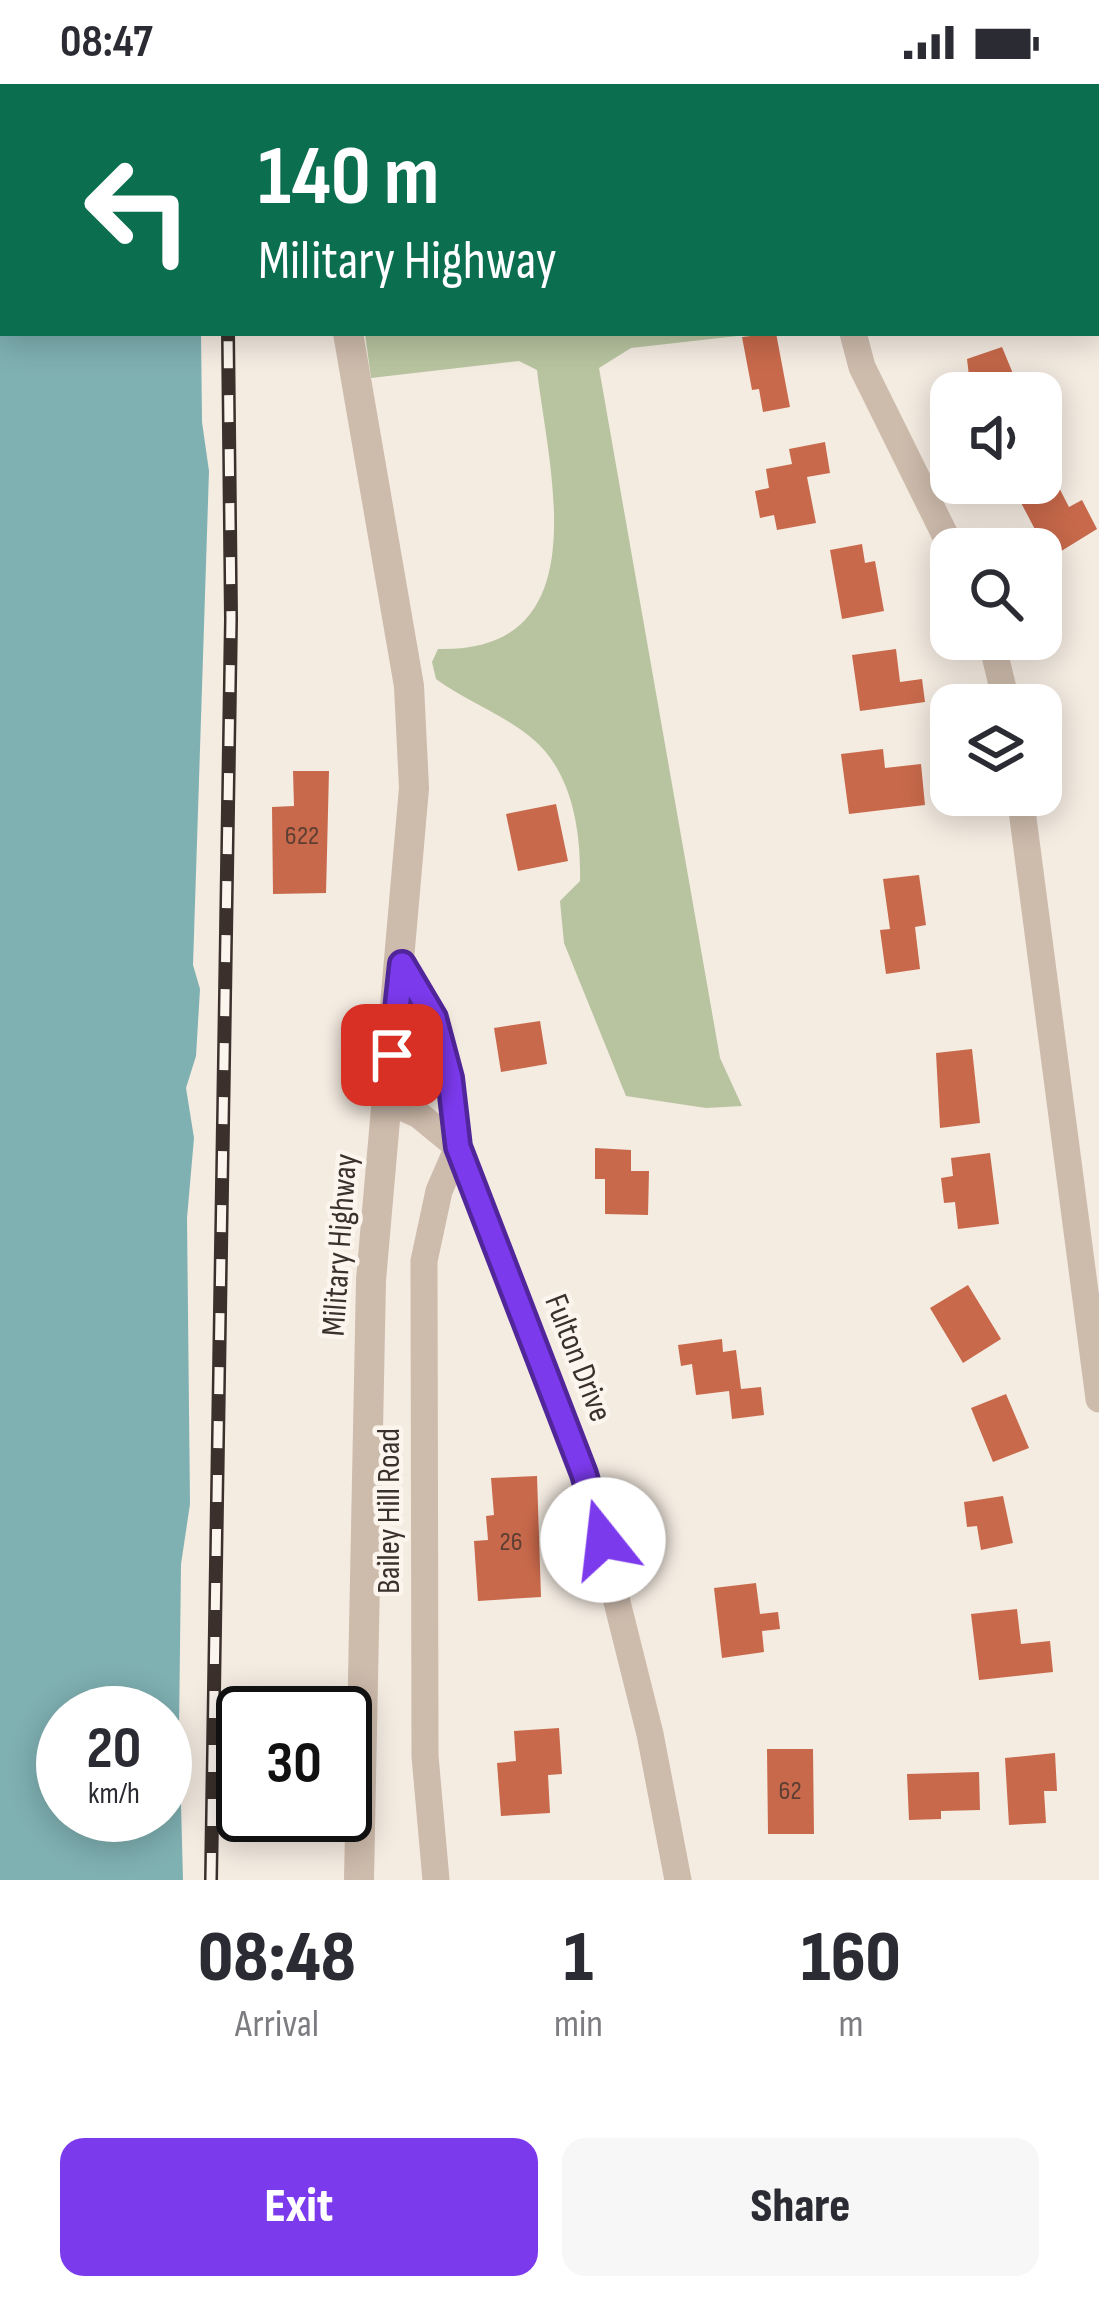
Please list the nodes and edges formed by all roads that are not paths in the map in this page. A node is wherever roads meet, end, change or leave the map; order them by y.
1 (348, 336) edge
2 (854, 336) edge
3 (942, 528) edge
4 (1023, 816) edge
5 (402, 964) junction
6 (386, 1100) junction
7 (458, 1147) junction
8 (1099, 1399) edge
9 (359, 1880) edge
10 (436, 1880) edge
11 (678, 1880) edge

1 - 5 street, Military Highway
2 - 3 street
4 - 8 street
5 - 6 street, Military Highway
5 - 7 street, Fulton Drive
6 - 7 street
6 - 9 street, Military Highway
7 - 10 street, Bailey Hill Road
7 - 11 street, Fulton Drive

